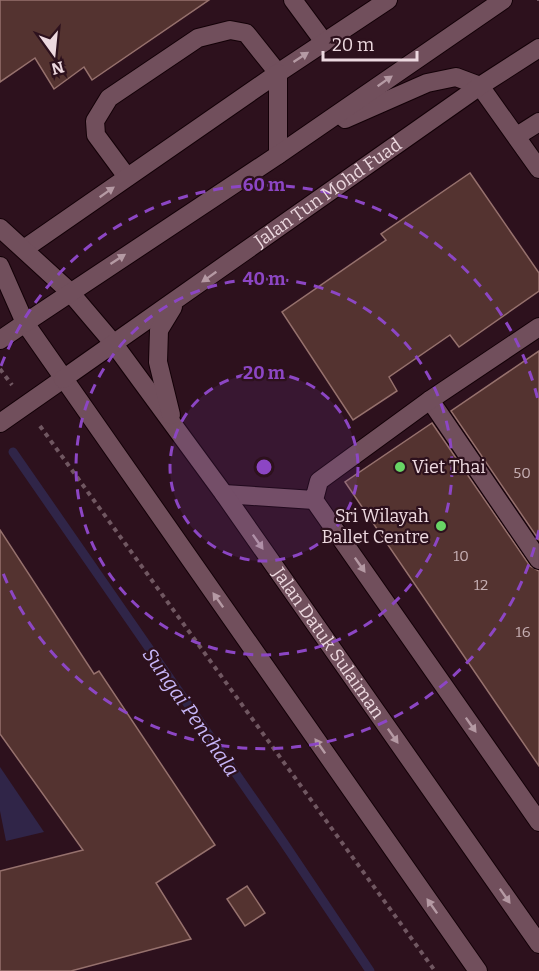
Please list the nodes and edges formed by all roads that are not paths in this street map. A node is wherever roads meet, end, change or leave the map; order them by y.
1 (293, 0) edge
2 (503, 0) edge
3 (378, 3) edge
4 (324, 42) junction
5 (539, 48) edge
6 (278, 72) junction
7 (480, 86) junction
8 (539, 122) edge
9 (517, 136) junction
10 (304, 137) junction
11 (278, 155) junction
12 (539, 169) edge
13 (127, 177) junction
14 (0, 228) edge
15 (24, 249) junction
16 (0, 266) edge
17 (69, 291) junction
18 (178, 299) junction
19 (25, 323) junction
20 (539, 327) edge
21 (0, 340) edge
22 (114, 344) junction
23 (63, 379) junction
24 (430, 400) junction
25 (0, 423) edge
26 (174, 425) junction
27 (224, 494) junction
28 (314, 500) junction
29 (539, 560) edge
30 (533, 802) edge
31 (539, 822) edge
32 (539, 944) edge
33 (477, 971) edge

1 - 4 main road
10 -> 2 main road
3 - 4 main road
6 -> 4 main road
5 - 7 main road, Jalan Tun Mohd Fuad
6 - 11 main road
6 - 13 main road
6 - 13 main road
7 - 9 main road
7 - 10 main road
7 -> 18 main road, Jalan Tun Mohd Fuad
8 - 9 main road
9 - 12 main road
10 - 11 main road
17 -> 11 main road
15 -> 13 main road
14 - 15 main road, Jalan Datuk Sulaiman
15 - 17 main road, Jalan Datuk Sulaiman
16 - 19 main road
17 - 19 main road
17 - 22 main road, Jalan Datuk Sulaiman
18 - 22 main road, Jalan Tun Mohd Fuad
18 - 26 main road
19 - 21 main road
19 - 23 main road
20 - 24 main road
22 - 23 main road, Jalan Tun Mohd Fuad
22 - 26 main road, Jalan Datuk Sulaiman
23 - 25 main road, Jalan Tun Mohd Fuad
33 -> 23 main road
24 - 28 main road
24 - 29 main road
26 - 27 main road, Jalan Datuk Sulaiman
27 - 28 main road
27 -> 32 main road, Jalan Datuk Sulaiman
28 -> 30 main road
30 - 31 main road

